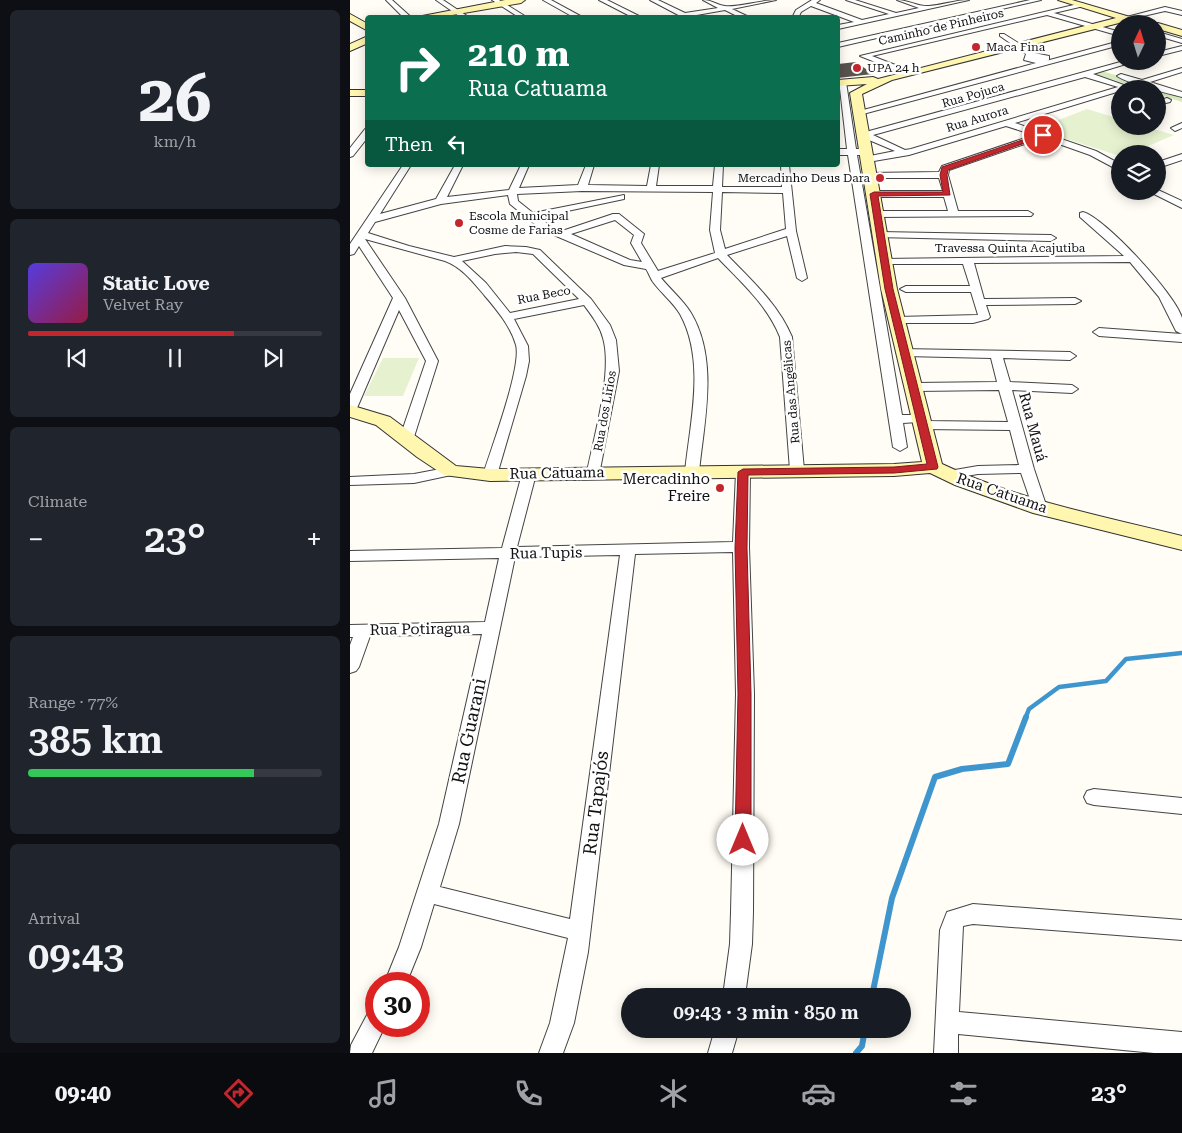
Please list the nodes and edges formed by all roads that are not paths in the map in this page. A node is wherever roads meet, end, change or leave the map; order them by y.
1 (389, 0) edge
2 (439, 0) edge
3 (521, 0) edge
4 (546, 0) edge
5 (602, 0) edge
6 (653, 0) edge
7 (706, 0) edge
8 (773, 0) edge
9 (849, 0) edge
10 (900, 0) edge
11 (966, 0) edge
12 (1000, 0) edge
13 (1038, 0) edge
14 (1062, 0) edge
15 (762, 1) edge
16 (815, 1) edge
17 (497, 2) edge
18 (1016, 5) junction
19 (1082, 5) junction
20 (668, 7) junction
21 (726, 8) junction
22 (925, 8) junction
23 (649, 10) dead end
24 (456, 11) junction
25 (1182, 13) edge
26 (640, 14) edge
27 (1048, 14) junction
28 (404, 15) edge
29 (433, 15) edge
30 (462, 15) edge
31 (520, 15) edge
32 (575, 15) edge
33 (686, 15) edge
34 (693, 15) edge
35 (741, 15) edge
36 (796, 15) edge
37 (896, 15) junction
38 (1116, 15) edge
39 (1139, 15) edge
40 (350, 17) edge
41 (954, 19) junction
42 (862, 22) junction
43 (1111, 22) edge
44 (365, 26) edge
45 (1093, 26) junction
46 (840, 27) edge
47 (1166, 30) edge
48 (1111, 31) edge
49 (993, 33) junction
50 (1166, 35) edge
51 (1181, 38) edge
52 (365, 41) edge
53 (1016, 44) junction
54 (1111, 45) edge
55 (840, 46) edge
56 (1166, 46) edge
57 (840, 47) edge
58 (350, 48) edge
59 (848, 50) dead end
60 (1180, 50) edge
61 (1166, 53) edge
62 (1046, 61) junction
63 (1111, 67) edge
64 (1102, 70) junction
65 (1182, 70) edge
66 (908, 73) junction
67 (1087, 74) junction
68 (1121, 76) junction
69 (883, 79) junction
70 (1105, 80) junction
71 (1134, 80) edge
72 (1148, 80) edge
73 (840, 82) edge
74 (1111, 82) edge
75 (1166, 90) edge
76 (1111, 92) edge
77 (350, 93) edge
78 (365, 93) edge
79 (856, 93) junction
80 (1182, 95) edge
81 (854, 115) junction
82 (840, 118) edge
83 (1007, 123) junction
84 (365, 135) edge
85 (865, 135) junction
86 (1043, 135) junction
87 (924, 148) junction
88 (840, 152) edge
89 (906, 153) junction
90 (350, 154) edge
91 (863, 154) junction
92 (1182, 157) edge
93 (948, 160) junction
94 (1166, 162) edge
95 (1111, 163) edge
96 (406, 167) edge
97 (458, 167) edge
98 (523, 167) edge
99 (589, 167) edge
100 (655, 167) edge
101 (719, 167) edge
102 (785, 167) edge
103 (871, 175) junction
104 (943, 175) junction
105 (582, 188) junction
106 (606, 188) junction
107 (651, 188) junction
108 (718, 189) junction
109 (786, 190) junction
110 (1182, 192) edge
111 (512, 193) junction
112 (874, 194) junction
113 (947, 194) junction
114 (621, 197) junction
115 (1166, 198) joint
116 (440, 201) junction
117 (1182, 205) edge
118 (860, 207) junction
119 (954, 214) junction
120 (1028, 214) dead end
121 (1083, 214) dead end
122 (877, 215) junction
123 (531, 216) junction
124 (616, 216) junction
125 (370, 220) junction
126 (791, 231) junction
127 (562, 234) junction
128 (880, 235) junction
129 (1051, 238) dead end
130 (355, 244) edge
131 (721, 255) junction
132 (1135, 259) junction
133 (454, 260) junction
134 (886, 261) junction
135 (968, 261) junction
136 (653, 272) junction
137 (802, 278) dead end
138 (906, 289) dead end
139 (976, 289) junction
140 (874, 293) junction
141 (890, 293) junction
142 (399, 298) junction
143 (587, 301) junction
144 (1075, 301) dead end
145 (980, 302) junction
146 (877, 309) junction
147 (895, 314) junction
148 (507, 317) junction
149 (1182, 331) edge
150 (1099, 332) dead end
151 (1182, 338) edge
152 (905, 352) junction
153 (996, 354) junction
154 (1070, 356) dead end
155 (1006, 386) junction
156 (915, 387) junction
157 (1072, 389) dead end
158 (350, 409) edge
159 (896, 419) junction
160 (922, 422) junction
161 (1016, 426) junction
162 (406, 440) junction
163 (900, 447) dead end
164 (1027, 469) junction
165 (451, 470) junction
166 (797, 470) junction
167 (941, 471) junction
168 (594, 472) junction
169 (692, 472) junction
170 (743, 472) junction
171 (529, 474) junction
172 (490, 475) junction
173 (350, 481) edge
174 (1040, 508) junction
175 (1182, 543) edge
176 (741, 548) junction
177 (628, 550) junction
178 (508, 554) junction
179 (350, 556) edge
180 (491, 628) junction
181 (357, 630) edge
182 (350, 667) edge
183 (1094, 797) dead end
184 (1182, 806) edge
185 (427, 893) junction
186 (1182, 930) edge
187 (580, 931) junction
188 (400, 972) edge
189 (735, 988) edge
190 (948, 1022) junction
191 (368, 1037) edge
192 (724, 1038) edge
193 (1182, 1044) edge
194 (359, 1053) edge
195 (552, 1053) edge
196 (720, 1053) edge
197 (946, 1053) edge

1 - 28 street
2 - 24 street
3 - 17 street
4 - 32 street
5 - 26 street
6 - 20 street
7 - 21 street
8 - 15 street
9 - 37 street
10 - 22 street
11 - 22 street
12 - 18 street
13 - 18 street
14 - 19 street
15 - 21 street
16 - 36 street
16 - 42 street
17 - 24 street
17 - 31 street
18 - 27 street
18 - 41 street
19 - 27 street, Caminho de Pinheiros
19 - 38 street
20 - 23 street
20 - 33 street
21 - 34 street
21 - 35 street
22 - 37 street
22 - 41 street
24 - 29 street
24 - 30 street
25 - 39 street
27 - 45 street
27 - 49 street, Caminho de Pinheiros
37 - 42 street
40 - 44 street
41 - 49 street
41 - 55 street
42 - 46 street
43 - 45 street
45 - 48 street
45 - 53 street
47 - 51 street
49 - 53 street
49 - 66 street, Caminho de Pinheiros
50 - 51 street
52 - 58 street
53 - 62 street
53 - 66 street
54 - 62 street
56 - 60 street
57 - 59 street
60 - 61 street
62 - 67 street
62 - 81 street
63 - 64 street, Rua Pojuca
64 - 67 street, Rua Pojuca
64 - 68 street
65 - 72 street, Rua Aurora
66 - 69 street
67 - 70 street
67 - 85 street, Rua Pojuca
68 - 70 street
68 - 71 street
69 - 73 street
69 - 79 street
70 - 74 street
73 - 79 street
73 - 81 street
75 - 80 street
76 - 83 street, Rua Aurora
77 - 78 street
79 - 81 street
81 - 82 street
81 - 85 street
81 - 91 street
83 - 86 street
83 - 87 street, Rua Aurora
84 - 90 street
85 - 89 street
85 - 91 street
86 - 93 street
86 - 95 street
87 - 89 street, Rua Aurora
87 - 93 street
88 - 91 street, Rua Aurora
89 - 91 street, Rua Aurora
91 - 103 street
91 - 118 street
92 - 94 street
93 - 104 street
96 - 125 street
97 - 116 street
98 - 111 street
99 - 105 street
100 - 107 street
101 - 108 street
102 - 109 street
103 - 104 street
103 - 112 street
104 - 113 street
105 - 106 street
105 - 111 street
106 - 107 street
106 - 114 street
107 - 108 street
108 - 109 street
108 - 131 street
109 - 126 street
110 - 115 street
111 - 116 street
111 - 123 street
112 - 113 street
112 - 122 street
113 - 119 street
114 - 123 street
114 - 124 street
115 - 117 street
116 - 125 street
118 - 122 street
118 - 140 street
119 - 120 street
119 - 122 street
121 - 132 street
122 - 128 street
123 - 127 street
124 - 127 street
124 - 136 street
125 - 130 street
126 - 131 street
126 - 137 street
127 - 136 street
128 - 129 street
128 - 134 street
130 - 133 street
130 - 142 street
131 - 136 street
131 - 166 street, Rua das Angélicas
132 - 135 street, Travessa Quinta Acajutiba
132 - 149 street
133 - 143 street, Rua dos Lirios
133 - 148 street
134 - 135 street, Travessa Quinta Acajutiba
134 - 141 street
135 - 139 street
136 - 169 street
138 - 139 street
139 - 145 street
140 - 141 street
140 - 146 street
141 - 147 street
142 - 158 street
142 - 162 street
143 - 148 street, Rua Beco
143 - 168 street, Rua dos Lirios
144 - 145 street
145 - 147 street
146 - 147 street
146 - 159 street
147 - 152 street
148 - 172 street
150 - 151 street
152 - 153 street
152 - 156 street
153 - 154 street
153 - 155 street, Rua Mauá
155 - 156 street
155 - 157 street
155 - 161 street, Rua Mauá
156 - 160 street
158 - 162 street
159 - 160 street
159 - 163 street
160 - 161 street
160 - 167 street
161 - 164 street, Rua Mauá
162 - 165 street
164 - 167 street
164 - 174 street, Rua Mauá
165 - 172 street, Rua Catuama
165 - 173 street
166 - 167 street, Rua Catuama
166 - 170 street, Rua Catuama
167 - 174 street, Rua Catuama
168 - 169 street, Rua Catuama
168 - 171 street, Rua Catuama
169 - 170 street, Rua Catuama
170 - 176 street
171 - 172 street, Rua Catuama
171 - 178 street, Rua Guarani
174 - 175 street, Rua Catuama
176 - 177 street, Rua Tupis
176 - 189 street
177 - 178 street, Rua Tupis
177 - 187 street, Rua Tapajós
178 - 179 street, Rua Tupis
178 - 180 street, Rua Guarani
180 - 181 street, Rua Potiragua
180 - 185 street, Rua Guarani
181 - 182 street
183 - 184 street
185 - 187 street
185 - 188 street, Rua Guarani
186 - 190 street
187 - 195 street, Rua Tapajós
190 - 193 street
190 - 197 street
191 - 194 street
192 - 196 street

